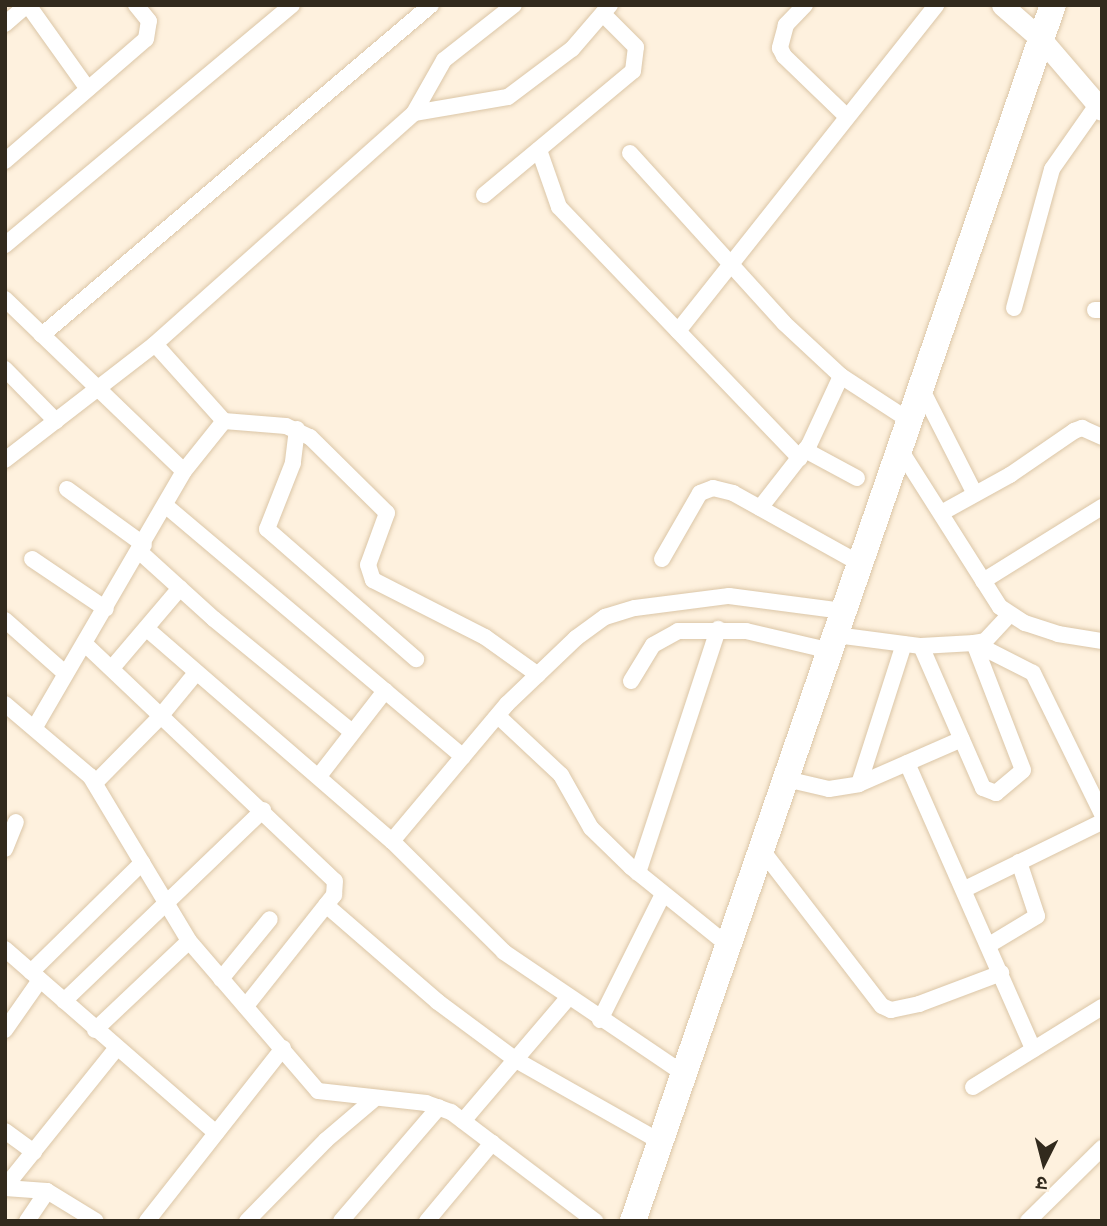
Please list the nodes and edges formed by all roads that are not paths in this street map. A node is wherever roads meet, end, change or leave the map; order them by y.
1 (28, 5) edge
2 (136, 5) edge
3 (292, 5) edge
4 (431, 5) edge
5 (514, 5) edge
6 (806, 5) edge
7 (936, 5) edge
8 (1002, 5) edge
9 (1053, 5) edge
10 (606, 9) edge
11 (5, 24) edge
12 (1042, 40) junction
13 (88, 89) junction
14 (1099, 107) edge
15 (414, 113) junction
16 (845, 115) junction
17 (539, 150) junction
18 (630, 153) dead end
19 (5, 161) edge
20 (484, 195) dead end
21 (5, 245) edge
22 (734, 265) junction
23 (5, 299) edge
24 (1014, 308) dead end
25 (678, 331) junction
26 (42, 335) junction
27 (155, 344) junction
28 (5, 369) edge
29 (841, 376) junction
30 (919, 384) junction
31 (99, 390) junction
32 (907, 419) junction
33 (57, 421) junction
34 (224, 421) junction
35 (297, 429) junction
36 (1102, 437) edge
37 (899, 448) junction
38 (803, 454) junction
39 (5, 460) edge
40 (184, 471) junction
41 (857, 478) dead end
42 (67, 489) dead end
43 (975, 494) junction
44 (165, 505) junction
45 (1102, 507) edge
46 (761, 508) junction
47 (943, 512) junction
48 (142, 549) junction
49 (32, 559) dead end
50 (662, 559) dead end
51 (859, 563) junction
52 (983, 581) junction
53 (180, 588) junction
54 (106, 609) junction
55 (1009, 615) junction
56 (5, 620) edge
57 (147, 629) junction
58 (718, 629) junction
59 (837, 632) junction
60 (1102, 641) edge
61 (974, 643) junction
62 (85, 644) junction
63 (904, 644) junction
64 (921, 646) junction
65 (416, 659) dead end
66 (112, 668) junction
67 (196, 673) junction
68 (66, 674) junction
69 (538, 675) junction
70 (631, 681) dead end
71 (385, 691) junction
72 (5, 704) edge
73 (498, 716) junction
74 (159, 718) junction
75 (35, 727) junction
76 (352, 732) junction
77 (962, 739) junction
78 (463, 757) junction
79 (908, 763) junction
80 (319, 776) junction
81 (786, 779) junction
82 (95, 783) junction
83 (859, 783) junction
84 (263, 810) junction
85 (1101, 812) edge
86 (16, 822) dead end
87 (391, 841) junction
88 (5, 849) edge
89 (761, 849) junction
90 (1020, 862) junction
91 (142, 863) junction
92 (638, 873) junction
93 (965, 888) junction
94 (663, 894) junction
95 (164, 905) junction
96 (326, 905) junction
97 (270, 919) dead end
98 (189, 941) junction
99 (989, 945) junction
100 (729, 946) junction
101 (5, 949) edge
102 (1001, 973) junction
103 (35, 976) junction
104 (221, 979) junction
105 (568, 998) junction
106 (64, 1001) junction
107 (246, 1006) junction
108 (1102, 1007) edge
109 (600, 1020) junction
110 (5, 1030) edge
111 (95, 1030) junction
112 (282, 1048) junction
113 (116, 1049) junction
114 (1033, 1049) junction
115 (516, 1060) junction
116 (686, 1075) junction
117 (974, 1087) dead end
118 (373, 1100) junction
119 (439, 1107) junction
120 (463, 1121) junction
121 (5, 1132) edge
122 (216, 1133) junction
123 (492, 1143) junction
124 (663, 1143) junction
125 (1102, 1148) edge
126 (34, 1152) junction
127 (5, 1187) edge
128 (47, 1191) junction
129 (27, 1221) edge
130 (96, 1221) edge
131 (147, 1221) edge
132 (247, 1221) edge
133 (341, 1221) edge
134 (427, 1221) edge
135 (595, 1221) edge
136 (633, 1221) edge
137 (1028, 1221) edge

1 - 11 street
1 - 13 street
2 - 13 street
3 - 21 street
4 - 26 street
5 - 15 street
6 - 16 street
7 - 16 street
8 - 12 street
9 - 12 main road
10 - 15 street
10 - 17 street
12 - 14 street
12 - 30 main road
13 - 19 street
14 - 24 street
15 - 27 street
16 - 22 street
17 - 20 street
17 - 25 street
18 - 22 street
22 - 25 street
22 - 29 street
23 - 26 street
25 - 38 street
26 - 31 street
27 - 31 street
27 - 34 street
28 - 33 street
29 - 32 street
29 - 38 street
30 - 32 main road
30 - 43 street
31 - 33 street
31 - 40 street
32 - 37 main road
33 - 39 street
34 - 35 street
34 - 40 street
35 - 65 street
35 - 69 street
36 - 43 street
37 - 47 street
37 - 51 main road
38 - 41 street
38 - 46 street
40 - 44 street
42 - 48 street
43 - 47 street
44 - 48 street
44 - 71 street
45 - 52 street
46 - 50 street
46 - 51 street
47 - 52 street
48 - 53 street
48 - 54 street
49 - 54 street
51 - 59 main road
52 - 55 street
53 - 57 street
53 - 76 street
54 - 62 street
55 - 60 street
55 - 61 street
56 - 68 street
57 - 66 street
57 - 67 street
58 - 59 street
58 - 70 street
58 - 92 street
59 - 63 street
59 - 69 street
59 - 81 main road
61 - 64 street
61 - 77 street
61 - 85 street
62 - 66 street
62 - 68 street
63 - 64 street
63 - 83 street
64 - 77 street
66 - 74 street
67 - 74 street
67 - 80 street
68 - 75 street
69 - 73 street
71 - 76 street
71 - 78 street
72 - 75 street
73 - 78 street
73 - 92 street
74 - 82 street
74 - 84 street
75 - 82 street
76 - 80 street
77 - 79 street
78 - 87 street
79 - 83 street
79 - 93 street
80 - 87 street
81 - 83 street
81 - 89 main road
82 - 91 street
84 - 95 street
84 - 96 street
85 - 90 street
86 - 88 street
87 - 105 street
89 - 100 main road
89 - 102 street
90 - 93 street
90 - 99 street
91 - 95 street
91 - 103 street
92 - 94 street
93 - 99 street
94 - 100 street
94 - 109 street
95 - 98 street
95 - 106 street
96 - 107 street
96 - 115 street
97 - 104 street
98 - 104 street
98 - 111 street
99 - 102 street
100 - 116 main road
101 - 103 street
102 - 114 street
103 - 106 street
103 - 110 street
104 - 107 street
105 - 109 street
105 - 115 street
106 - 111 street
107 - 112 street
108 - 114 street
109 - 116 street
111 - 113 street
112 - 118 street
112 - 122 street
113 - 122 street
113 - 126 street
114 - 117 street
115 - 120 street
115 - 124 street
116 - 124 main road
118 - 119 street
118 - 132 street
119 - 120 street
119 - 133 street
120 - 123 street
121 - 126 street
122 - 131 street
123 - 134 street
123 - 135 street
124 - 136 main road
125 - 137 street
126 - 127 street
127 - 128 street
128 - 129 street
128 - 130 street

